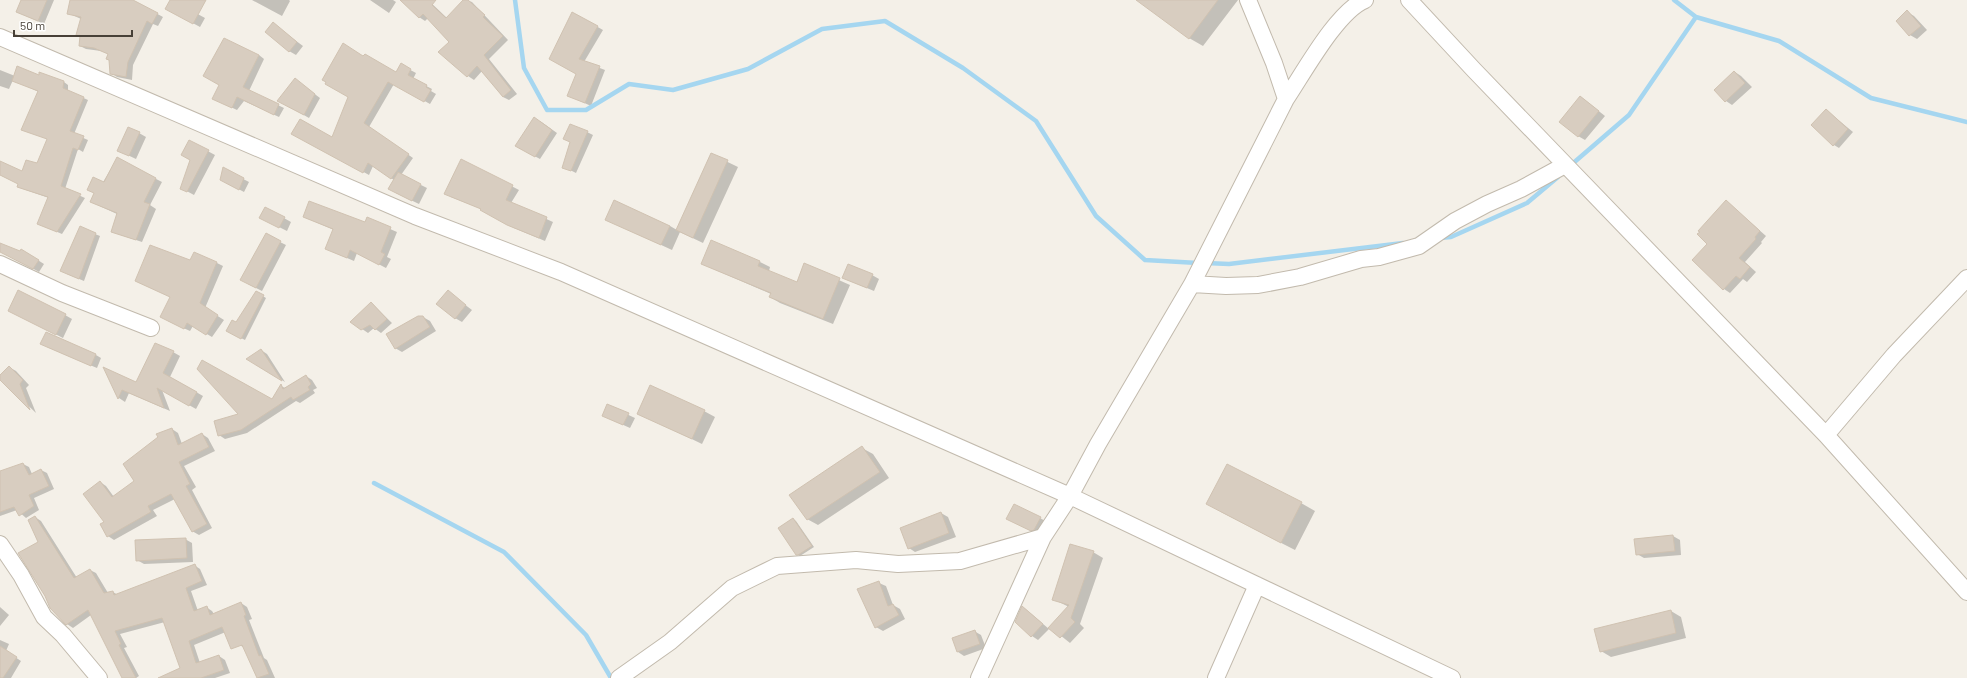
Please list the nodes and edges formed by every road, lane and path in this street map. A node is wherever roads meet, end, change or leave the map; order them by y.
1 (1248, 0) edge
2 (1364, 0) edge
3 (1409, 0) edge
4 (0, 37) edge
5 (1286, 99) junction
6 (1565, 165) junction
7 (0, 264) edge
8 (1967, 278) edge
9 (1192, 284) junction
10 (151, 328) dead end
11 (1826, 435) junction
12 (1070, 496) junction
13 (1043, 538) junction
14 (0, 544) edge
15 (1257, 585) junction
16 (1967, 592) edge
17 (99, 678) edge
18 (619, 678) edge
19 (978, 678) edge
20 (1216, 678) edge
21 (1452, 678) edge

1 - 5 street
2 - 5 street
3 - 6 street
4 - 12 street
5 - 9 street
6 - 9 street
6 - 11 street
7 - 10 street
8 - 11 street
9 - 12 street
11 - 16 street
12 - 13 street
12 - 15 street
13 - 18 street
13 - 19 street
14 - 17 street
15 - 20 street
15 - 21 street

